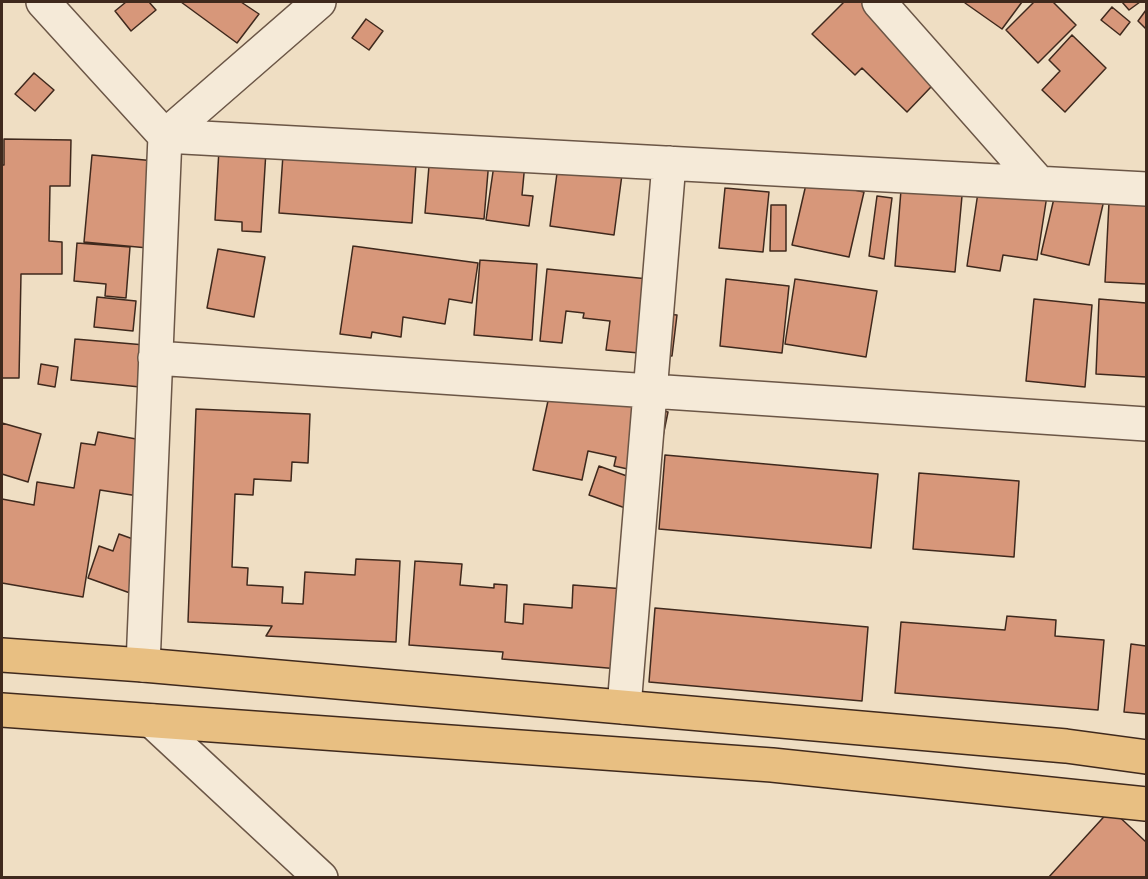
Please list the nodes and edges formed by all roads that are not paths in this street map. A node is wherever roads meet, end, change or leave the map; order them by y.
1 (43, 2) edge
2 (319, 2) edge
3 (879, 2) edge
4 (165, 136) junction
5 (669, 163) junction
6 (1039, 183) junction
7 (1146, 189) edge
8 (155, 358) junction
9 (649, 392) junction
10 (1146, 424) edge
11 (2, 655) edge
12 (142, 665) junction
13 (624, 707) junction
14 (2, 710) edge
15 (152, 721) junction
16 (1146, 757) edge
17 (1146, 804) edge
18 (321, 878) edge

1 - 4 street
2 - 4 street
3 - 6 street
4 - 5 street
4 - 8 street
5 - 6 street
5 - 9 street
6 - 7 street
8 - 9 street
8 - 12 street
9 - 10 street
9 - 13 street
11 - 12 main road
12 - 13 main road
13 - 16 main road
14 - 15 main road
15 - 17 main road
15 - 18 street

